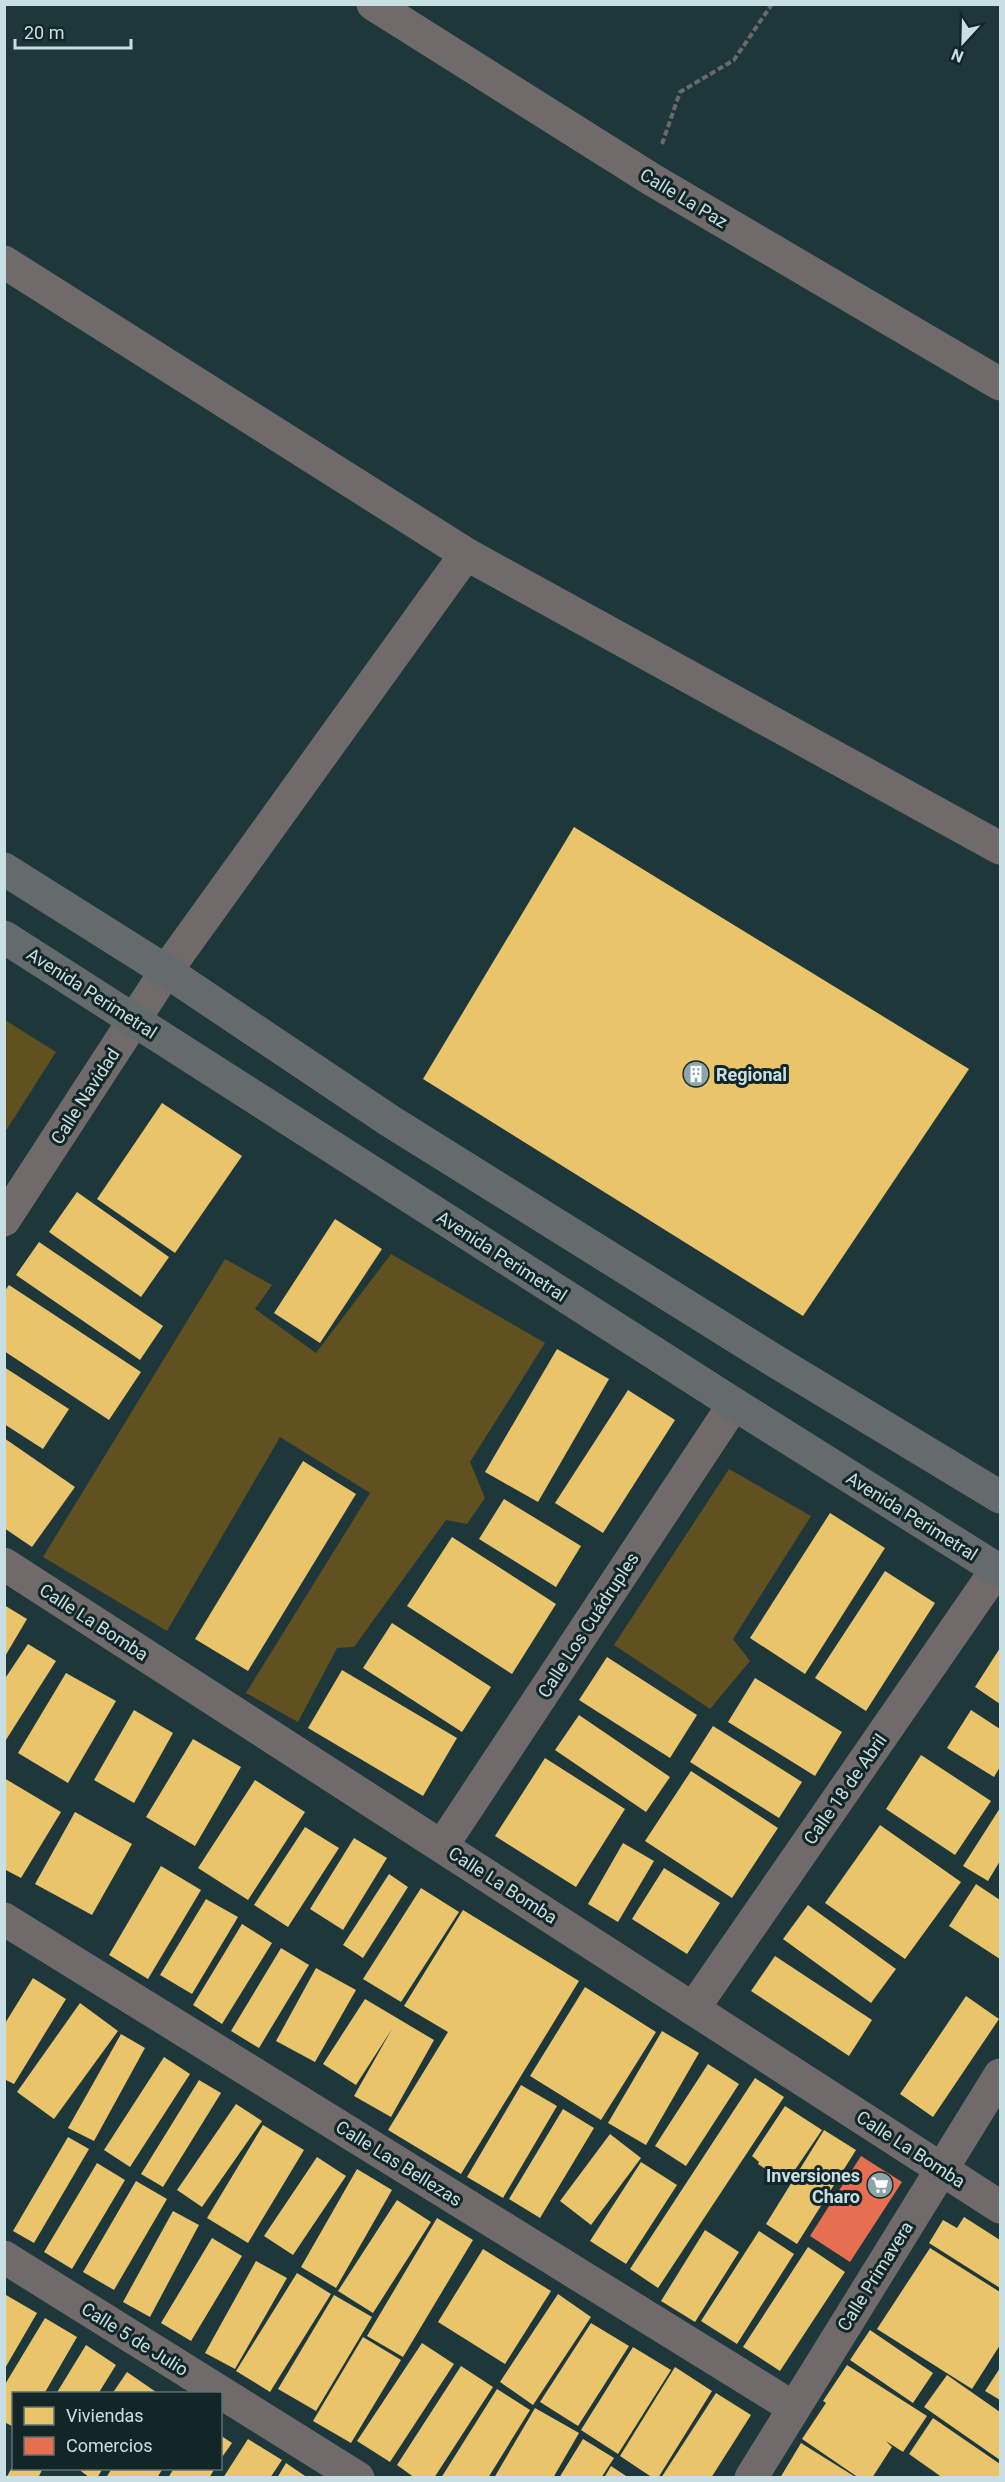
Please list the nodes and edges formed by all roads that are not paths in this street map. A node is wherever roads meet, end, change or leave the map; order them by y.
1 (373, 4) edge
2 (4, 262) edge
3 (1000, 384) edge
4 (466, 554) junction
5 (1000, 848) edge
6 (4, 869) edge
7 (4, 937) edge
8 (166, 971) junction
9 (134, 1020) junction
10 (4, 1220) edge
11 (734, 1404) junction
12 (1000, 1497) edge
13 (4, 1564) edge
14 (999, 1570) edge
15 (442, 1846) junction
16 (4, 1919) edge
17 (693, 2009) junction
18 (1000, 2075) edge
19 (941, 2168) junction
20 (1000, 2207) edge
21 (4, 2257) edge
22 (220, 2392) edge
23 (222, 2393) edge
24 (794, 2408) junction
25 (358, 2478) edge
26 (751, 2478) edge

1 - 3 street, Calle La Paz
2 - 4 street
4 - 5 street
4 - 8 street, Calle Navidad
6 - 8 main road
7 - 9 main road, Avenida Perimetral
8 - 9 street, Calle Navidad
8 - 12 main road
9 - 10 street, Calle Navidad
9 - 11 main road, Avenida Perimetral
11 - 14 main road, Avenida Perimetral
11 - 15 street, Calle Los Cuádruples
13 - 15 street, Calle La Bomba
14 - 17 street, Calle 18 de Abril
15 - 17 street, Calle La Bomba
16 - 24 street, Calle Las Bellezas
17 - 19 street, Calle La Bomba
18 - 19 street, Calle Primavera
19 - 20 street, Calle La Bomba
19 - 24 street, Calle Primavera
21 - 22 street, Calle 5 de Julio
23 - 25 street, Calle 5 de Julio
24 - 26 street, Calle Primavera

